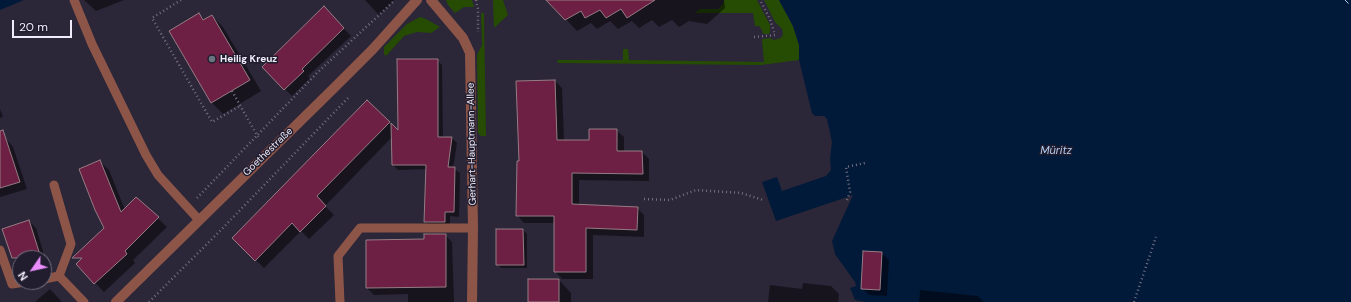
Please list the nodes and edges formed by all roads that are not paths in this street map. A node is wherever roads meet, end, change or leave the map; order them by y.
1 (74, 0) edge
2 (418, 0) edge
3 (431, 0) edge
4 (54, 185) dead end
5 (199, 220) junction
6 (473, 228) junction
7 (0, 250) edge
8 (59, 276) junction
9 (52, 277) edge
10 (12, 284) edge
11 (120, 300) edge
12 (84, 302) edge
13 (340, 302) edge
14 (472, 302) edge

1 - 5 lane
2 - 5 street, Goethestraße
3 - 6 street, Gerhart-Hauptmann-Allee
4 - 8 lane
5 - 11 street, Goethestraße
6 - 13 lane
6 - 14 street, Gerhart-Hauptmann-Allee
7 - 10 lane
8 - 9 lane
8 - 12 lane

